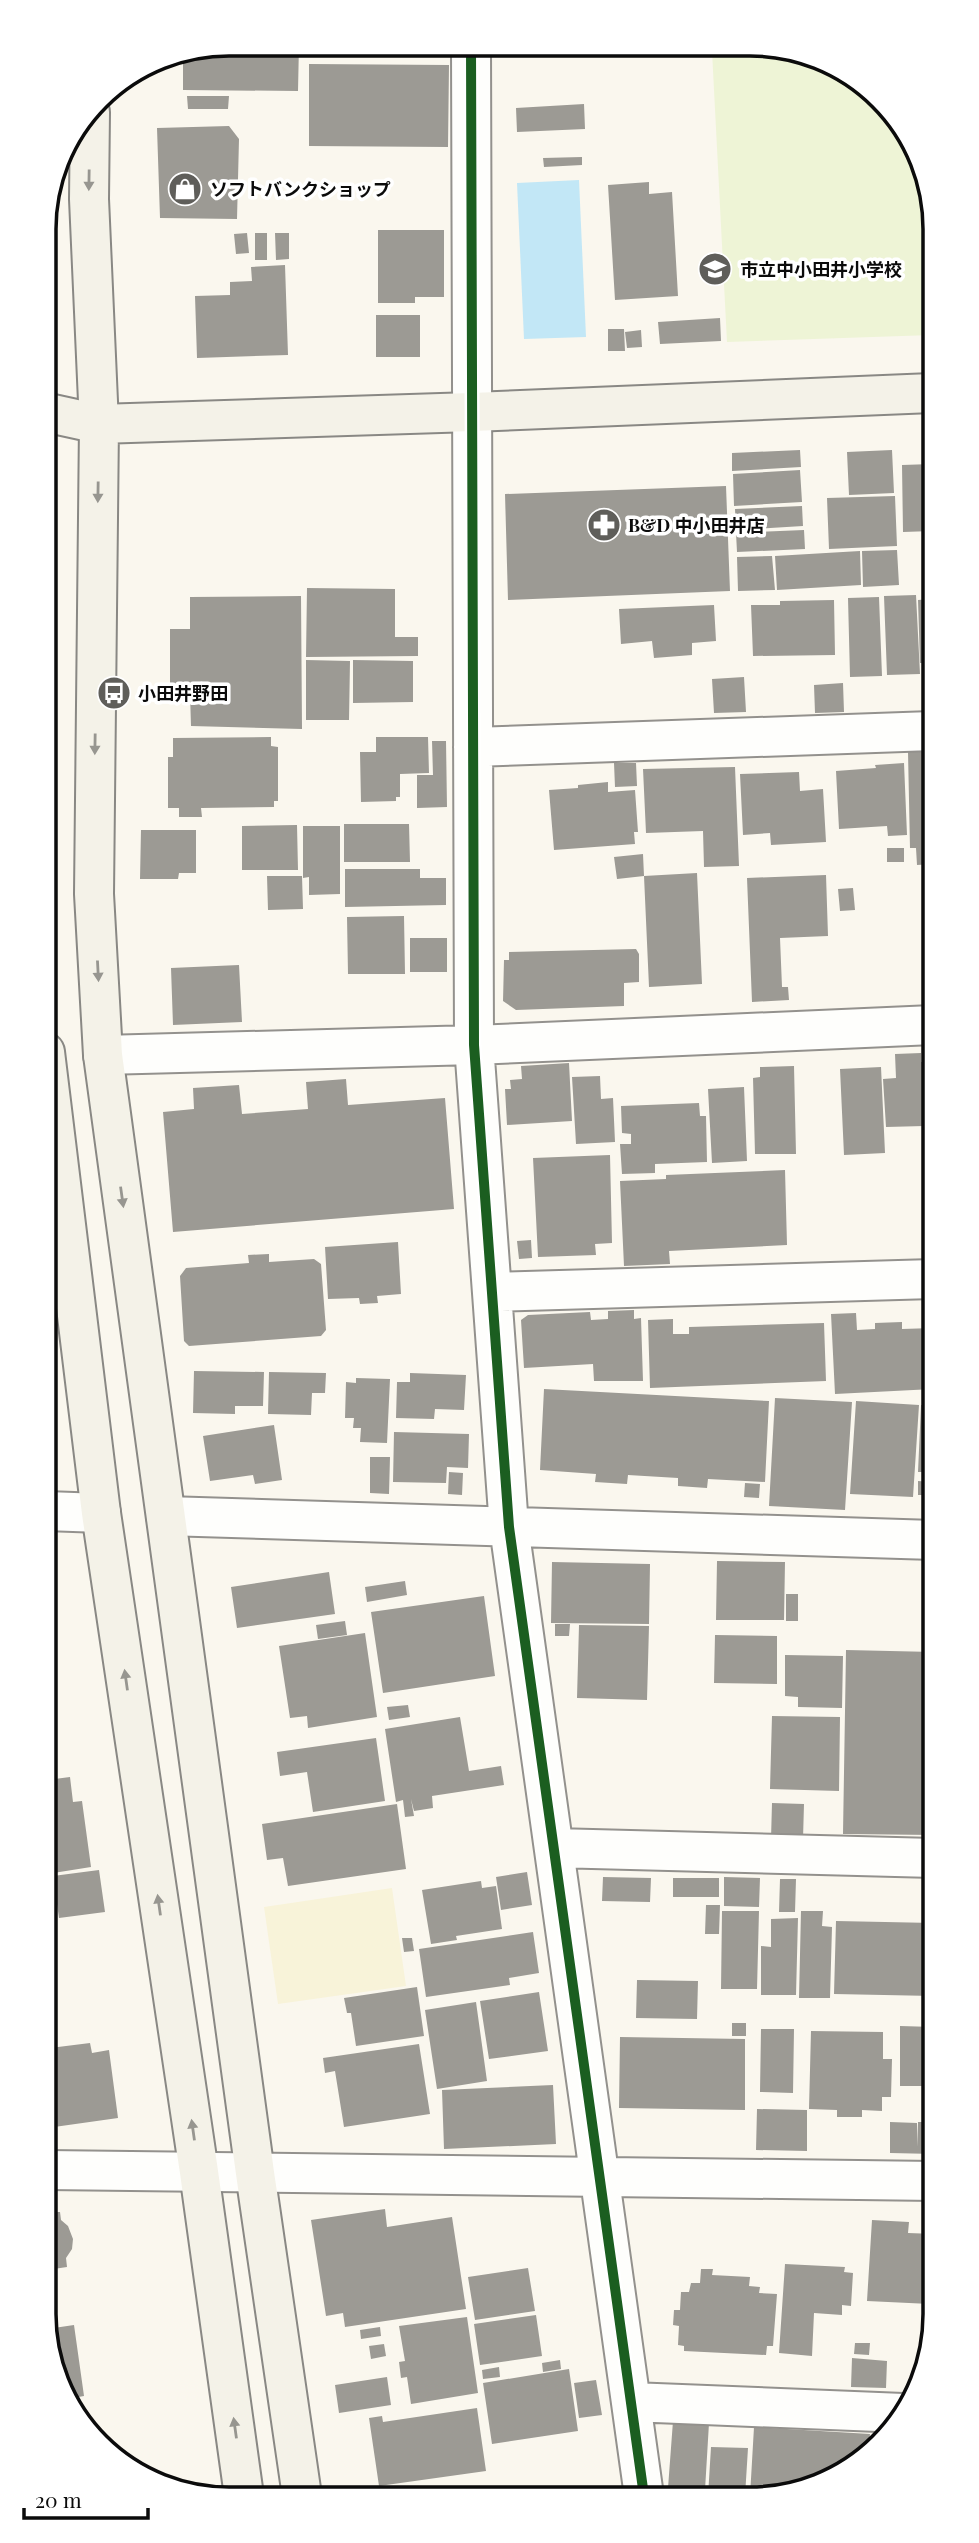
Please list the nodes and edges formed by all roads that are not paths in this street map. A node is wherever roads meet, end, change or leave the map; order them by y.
1 (471, 56) edge
2 (90, 127) edge
3 (923, 393) edge
4 (472, 412) junction
5 (56, 415) edge
6 (99, 424) junction
7 (923, 731) edge
8 (473, 747) junction
9 (923, 1025) edge
10 (474, 1045) junction
11 (103, 1055) junction
12 (56, 1136) edge
13 (923, 1279) edge
14 (492, 1292) junction
15 (56, 1511) edge
16 (101, 1513) junction
17 (166, 1516) junction
18 (509, 1527) junction
19 (923, 1540) edge
20 (554, 1848) junction
21 (923, 1858) edge
22 (56, 2170) edge
23 (199, 2172) junction
24 (255, 2173) junction
25 (600, 2178) junction
26 (923, 2181) edge
27 (631, 2402) junction
28 (892, 2413) edge
29 (243, 2487) edge
30 (301, 2487) edge
31 (643, 2487) edge

1 - 4 street
2 -> 6 street
3 - 4 street
4 - 6 street
4 - 8 street
5 - 6 street
6 -> 11 street
7 - 8 street
8 - 10 street
9 - 10 street
10 - 11 street
10 - 14 street
11 -> 17 street
12 - 16 street
13 - 14 street
14 - 18 street
15 - 16 street
23 -> 16 street
17 - 18 street
17 - 24 street
18 - 19 street
18 - 20 street
20 - 21 street
20 - 25 street
22 - 23 street
23 - 24 street
29 -> 23 street
24 - 25 street
24 - 30 street
25 - 26 street
25 - 27 street
27 - 28 street
27 - 31 street

